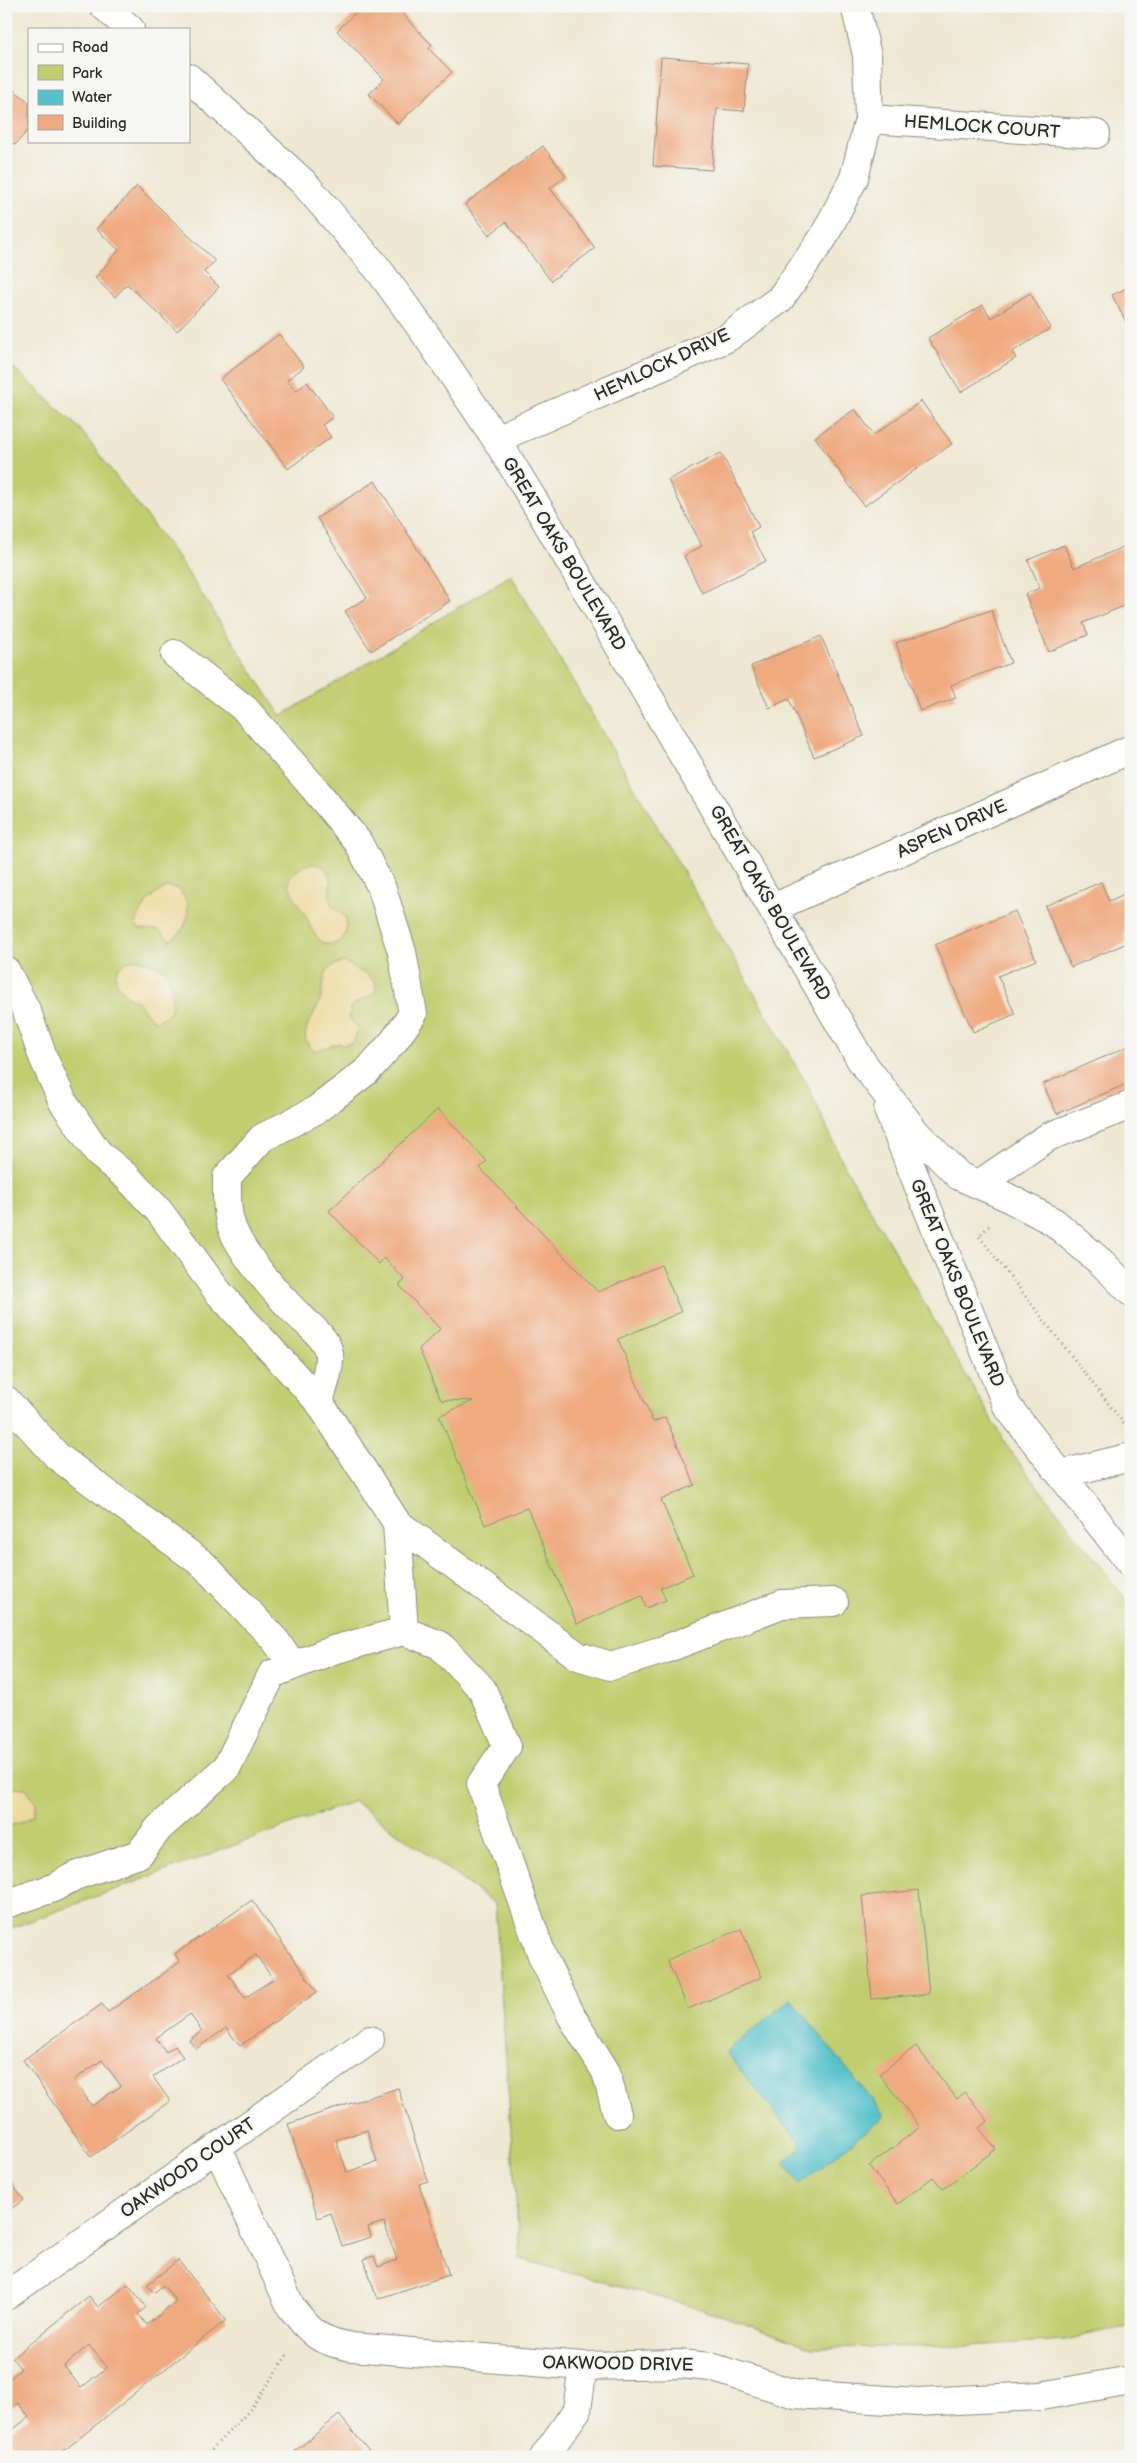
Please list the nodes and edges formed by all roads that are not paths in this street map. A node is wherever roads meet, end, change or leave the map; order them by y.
1 (104, 6) edge
2 (855, 6) edge
3 (129, 28) edge
4 (190, 79) edge
5 (869, 120) junction
6 (1096, 134) dead end
7 (496, 439) junction
8 (175, 654) dead end
9 (1131, 749) edge
10 (772, 908) junction
11 (6, 971) edge
12 (875, 1079) junction
13 (1131, 1105) edge
14 (979, 1184) junction
15 (1131, 1292) edge
16 (6, 1400) edge
17 (319, 1402) junction
18 (1131, 1457) edge
19 (1061, 1474) junction
20 (397, 1523) junction
21 (1131, 1564) edge
22 (834, 1602) dead end
23 (404, 1631) junction
24 (293, 1665) junction
25 (6, 1904) edge
26 (370, 2040) dead end
27 (617, 2114) dead end
28 (217, 2147) junction
29 (6, 2296) edge
30 (583, 2366) junction
31 (1131, 2380) edge
32 (544, 2457) edge

1 - 3 street
2 - 5 street, HEMLOCK DRIVE
4 - 7 street, GREAT OAKS BOULEVARD
5 - 6 street, HEMLOCK COURT
5 - 7 street, HEMLOCK DRIVE
7 - 10 street, GREAT OAKS BOULEVARD
8 - 17 street
9 - 10 street, ASPEN DRIVE
10 - 12 street, GREAT OAKS BOULEVARD
11 - 17 street
12 - 14 street, GREAT OAKS BOULEVARD
12 - 19 street, GREAT OAKS BOULEVARD
13 - 14 street
14 - 15 street, GREAT OAKS BOULEVARD
16 - 24 street
17 - 20 street
18 - 19 street
19 - 21 street, GREAT OAKS BOULEVARD
20 - 22 street
20 - 23 street
23 - 24 street
23 - 27 street
24 - 25 street
26 - 28 street, OAKWOOD COURT
28 - 29 street, OAKWOOD COURT
28 - 30 street, OAKWOOD DRIVE
30 - 31 street, OAKWOOD DRIVE
30 - 32 street

